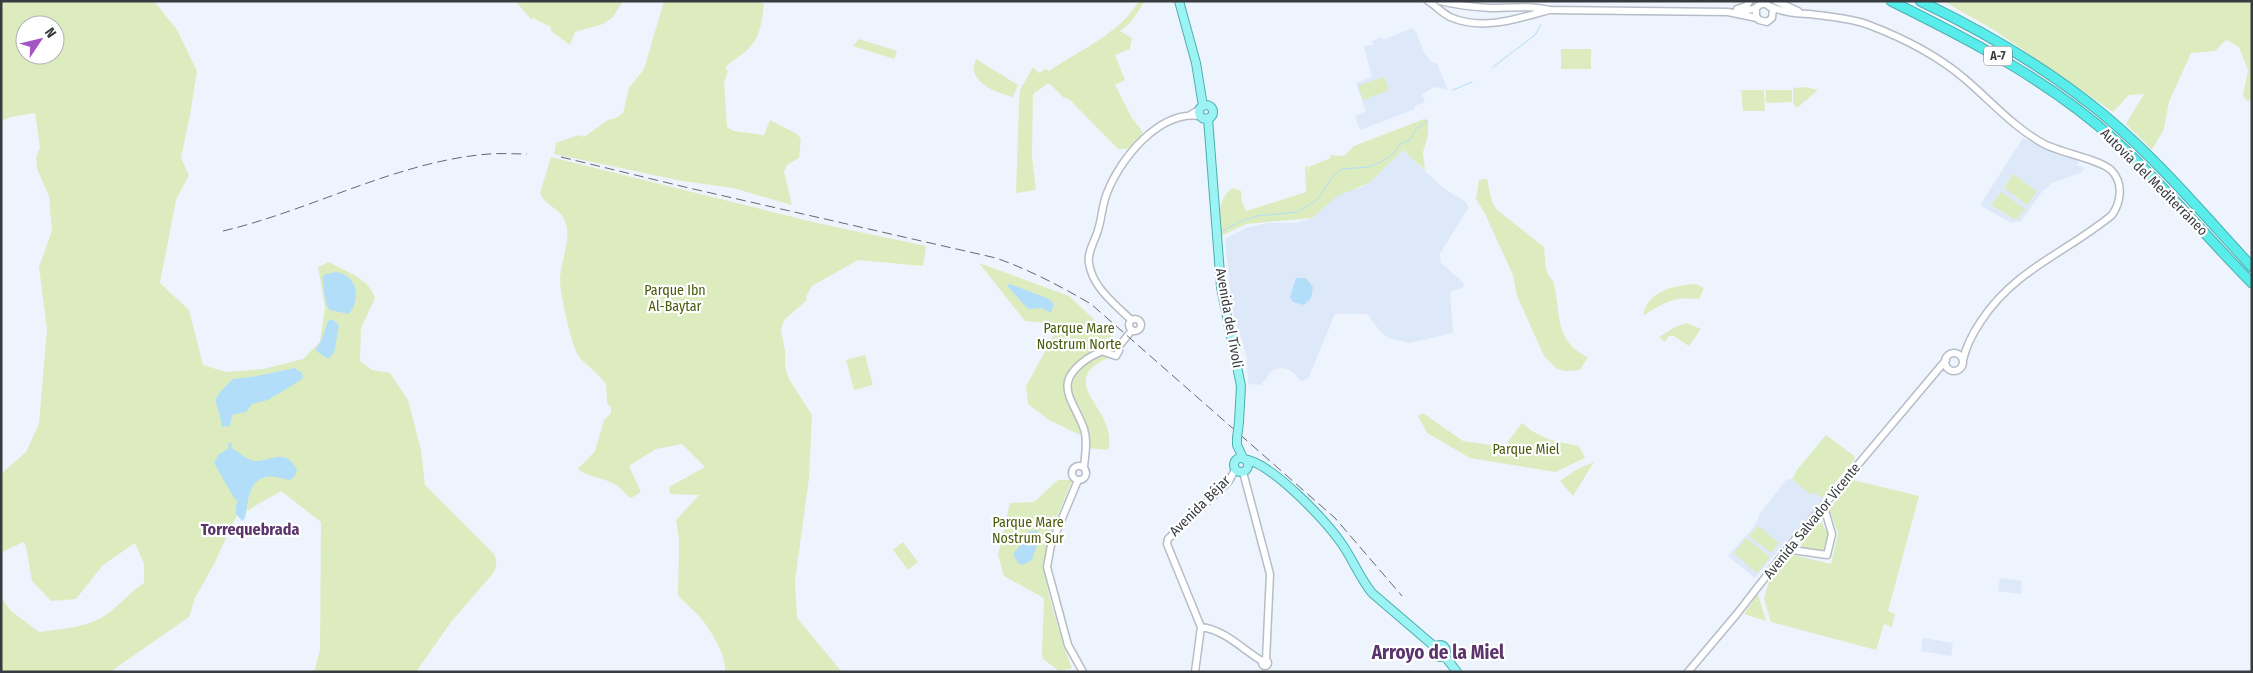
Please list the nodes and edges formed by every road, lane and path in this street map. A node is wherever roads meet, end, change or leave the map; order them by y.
1 (1179, 1) edge
2 (1428, 1) edge
3 (1440, 1) edge
4 (1750, 1) edge
5 (1891, 1) edge
6 (1920, 1) edge
7 (1928, 1) edge
8 (1772, 4) edge
9 (1759, 5) edge
10 (1499, 9) junction
11 (1550, 10) junction
12 (1719, 12) junction
13 (1728, 12) junction
14 (1792, 13) junction
15 (1807, 14) junction
16 (1952, 16) junction
17 (1452, 18) junction
18 (1757, 18) junction
19 (1772, 18) junction
20 (1500, 22) junction
21 (1204, 112) junction
22 (2252, 267) edge
23 (2252, 283) edge
24 (1131, 320) junction
25 (1132, 330) junction
26 (1971, 338) junction
27 (1955, 354) junction
28 (1946, 360) junction
29 (1963, 360) junction
30 (1948, 369) junction
31 (1937, 371) junction
32 (1241, 459) junction
33 (1260, 465) junction
34 (1084, 468) junction
35 (1242, 470) junction
36 (1078, 480) junction
37 (1824, 507) junction
38 (1786, 552) junction
39 (1201, 627) junction
40 (1083, 672) edge
41 (1195, 672) edge
42 (1457, 672) edge
43 (1688, 672) edge

1 - 21 main road, Avenida del Tívoli
2 - 17 street
3 - 10 street
4 - 12 street
5 - 23 highway, Autovía del Mediterráneo / A-7
6 - 16 highway, Autovía del Mediterráneo / A-7
7 - 16 highway
8 - 9 street
8 - 14 street
8 - 15 street
8 - 19 street
9 - 13 street
9 - 18 street
10 - 11 street
10 - 17 street
10 - 20 street
11 - 12 street
11 - 20 street
12 - 13 street
13 - 18 street
14 - 15 street
14 - 19 street
15 - 26 street
16 - 22 highway, Autovía del Mediterráneo / A-7
17 - 20 street
18 - 19 street
21 - 24 street
21 - 32 main road, Avenida del Tívoli, bridge
24 - 25 street
24 - 25 street
25 - 34 street
26 - 27 street
26 - 29 street
27 - 28 street
27 - 29 street
28 - 30 street
28 - 31 street, Avenida Salvador Vicente
29 - 30 street
30 - 31 street
31 - 37 street, Avenida Salvador Vicente
32 - 33 main road
32 - 35 main road
32 - 35 main road
33 - 35 main road
33 - 42 main road
34 - 36 street
34 - 36 street
35 - 39 street, Avenida Béjar
35 - 39 street
36 - 40 street
37 - 38 street, Avenida Salvador Vicente
37 - 38 street
38 - 43 street, Avenida Salvador Vicente
39 - 41 street

